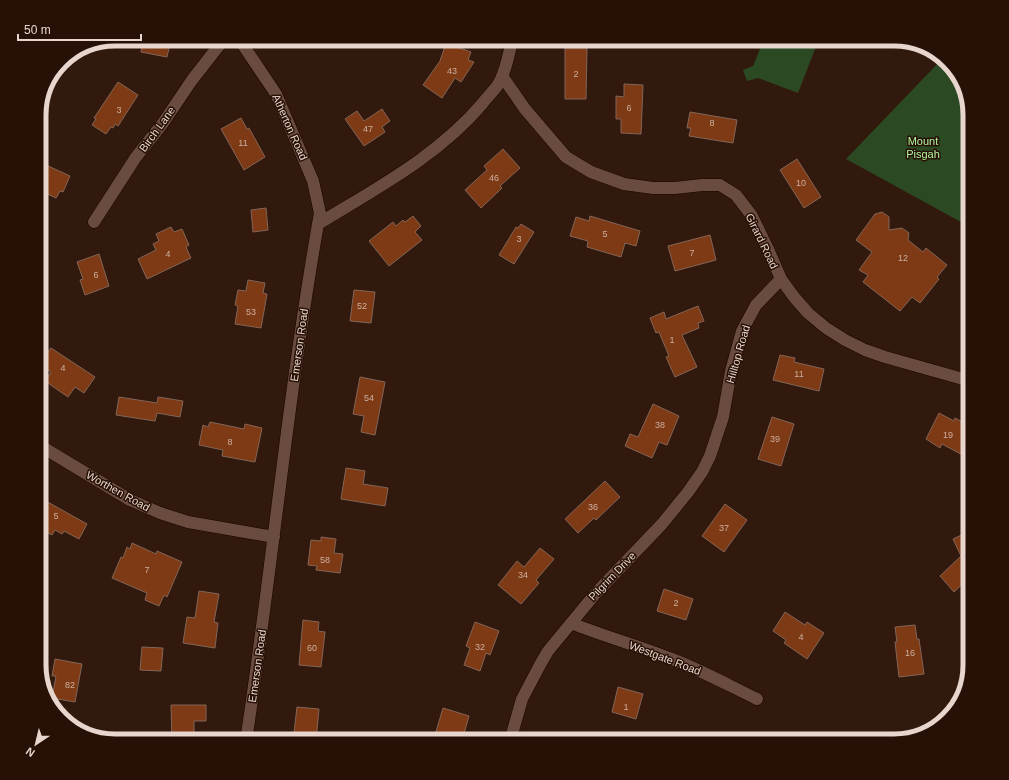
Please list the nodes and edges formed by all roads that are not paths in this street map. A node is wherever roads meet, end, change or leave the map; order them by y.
1 (219, 46) edge
2 (244, 46) edge
3 (510, 46) edge
4 (502, 76) junction
5 (94, 222) dead end
6 (318, 224) junction
7 (781, 279) junction
8 (963, 379) edge
9 (723, 417) joint
10 (46, 449) edge
11 (274, 537) junction
12 (571, 623) junction
13 (757, 699) dead end
14 (247, 734) edge
15 (512, 734) edge

1 - 5 street, Birch Lane
2 - 6 street, Atherton Road
3 - 4 street
4 - 6 street
4 - 7 street, Girard Road
6 - 11 street, Emerson Road
7 - 8 street, Girard Road
7 - 9 street, Hilltop Road
9 - 12 street, Pilgrim Drive
10 - 11 street, Worthen Road
11 - 14 street, Emerson Road
12 - 13 street, Westgate Road
12 - 15 street, Pilgrim Drive

